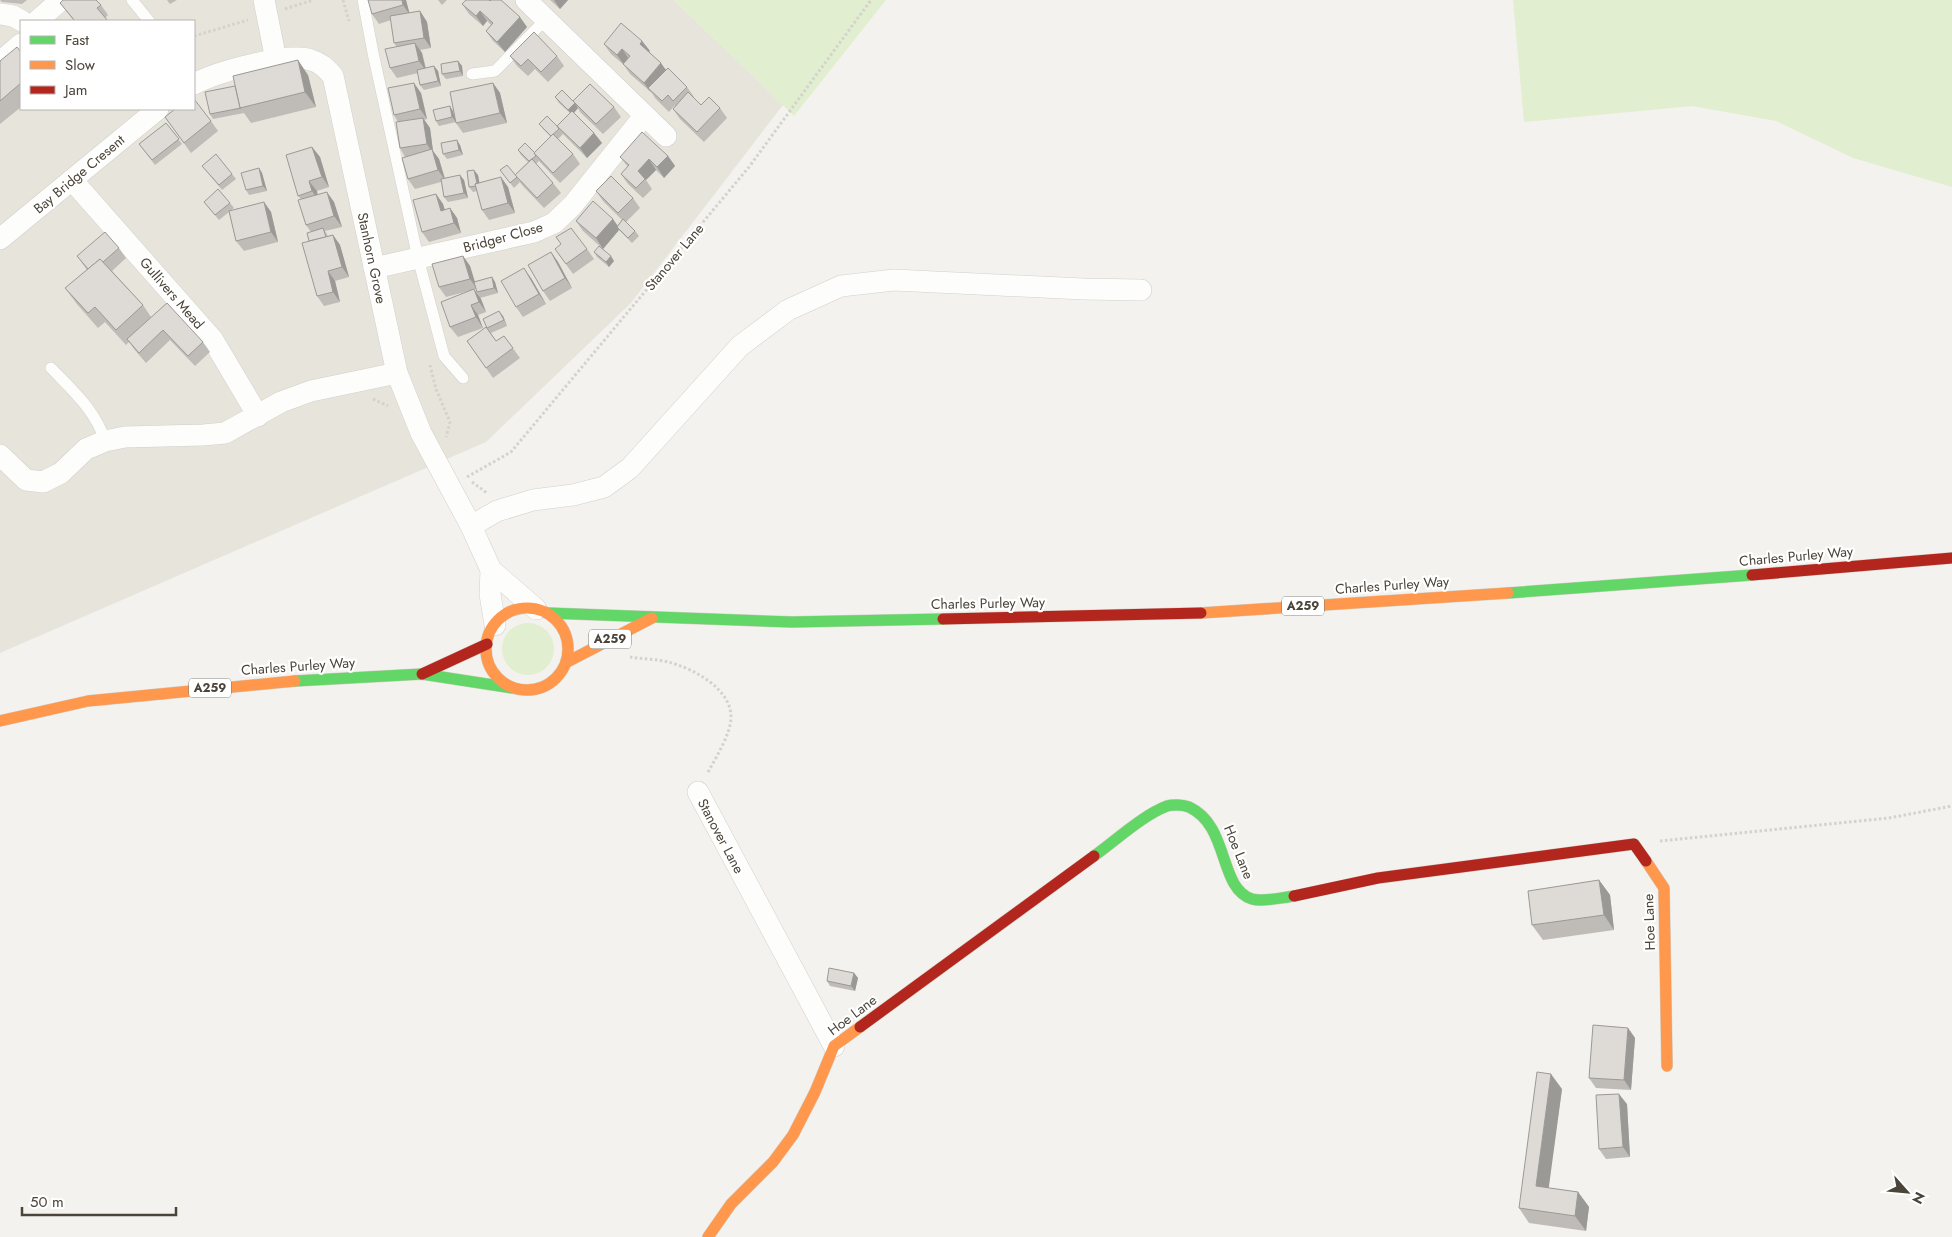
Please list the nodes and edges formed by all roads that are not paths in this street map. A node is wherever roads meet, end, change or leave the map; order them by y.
1 (61, 0) edge
2 (132, 0) edge
3 (264, 0) edge
4 (363, 0) edge
5 (526, 0) edge
6 (0, 14) edge
7 (20, 20) edge
8 (38, 20) edge
9 (148, 20) edge
10 (545, 20) junction
11 (20, 45) edge
12 (276, 60) junction
13 (0, 62) edge
14 (472, 74) dead end
15 (195, 84) edge
16 (157, 110) edge
17 (644, 116) junction
18 (666, 136) dead end
19 (72, 180) junction
20 (0, 239) edge
21 (418, 258) junction
22 (374, 268) junction
23 (1142, 290) dead end
24 (51, 368) dead end
25 (397, 374) junction
26 (463, 378) dead end
27 (258, 416) junction
28 (105, 442) junction
29 (0, 455) edge
30 (471, 526) junction
31 (1952, 558) edge
32 (490, 570) junction
33 (542, 611) junction
34 (653, 617) junction
35 (495, 624) junction
36 (486, 644) junction
37 (567, 662) junction
38 (422, 674) junction
39 (512, 688) junction
40 (0, 721) edge
41 (698, 792) road end
42 (834, 1046) junction
43 (1667, 1066) dead end
44 (708, 1237) edge

1 - 8 street
2 - 9 lane
3 - 12 street
4 - 21 lane
5 - 10 street
6 - 7 street
10 - 14 lane
10 - 17 street
11 - 13 street
12 - 15 street, Stanhorn Grove
12 - 22 street, Stanhorn Grove
16 - 19 street, Bay Bridge Cresent
17 - 18 street
17 - 21 street, Bridger Close
19 - 20 street, Bay Bridge Cresent
19 - 27 street, Gullivers Mead
21 - 22 street, Bridger Close
21 - 26 lane
22 - 25 street, Stanhorn Grove
23 - 30 street
24 - 28 lane
25 - 27 street
25 - 30 street, Stanhorn Grove
27 - 28 street
28 - 29 street
30 - 32 street, Stanhorn Grove
31 - 34 main road, Charles Purley Way / A259
32 - 33 street, Stanhorn Grove
32 - 35 street, Stanhorn Grove
33 - 34 main road, Charles Purley Way / A259
33 - 35 main road
33 - 37 main road
34 - 37 main road, Charles Purley Way / A259
35 - 36 main road
36 - 38 main road, Charles Purley Way / A259
36 - 39 main road
37 - 39 main road
38 - 39 main road, Charles Purley Way / A259
38 - 40 main road, Charles Purley Way / A259
41 - 42 street, Stanover Lane
42 - 43 main road, Hoe Lane
42 - 44 main road, Hoe Lane

